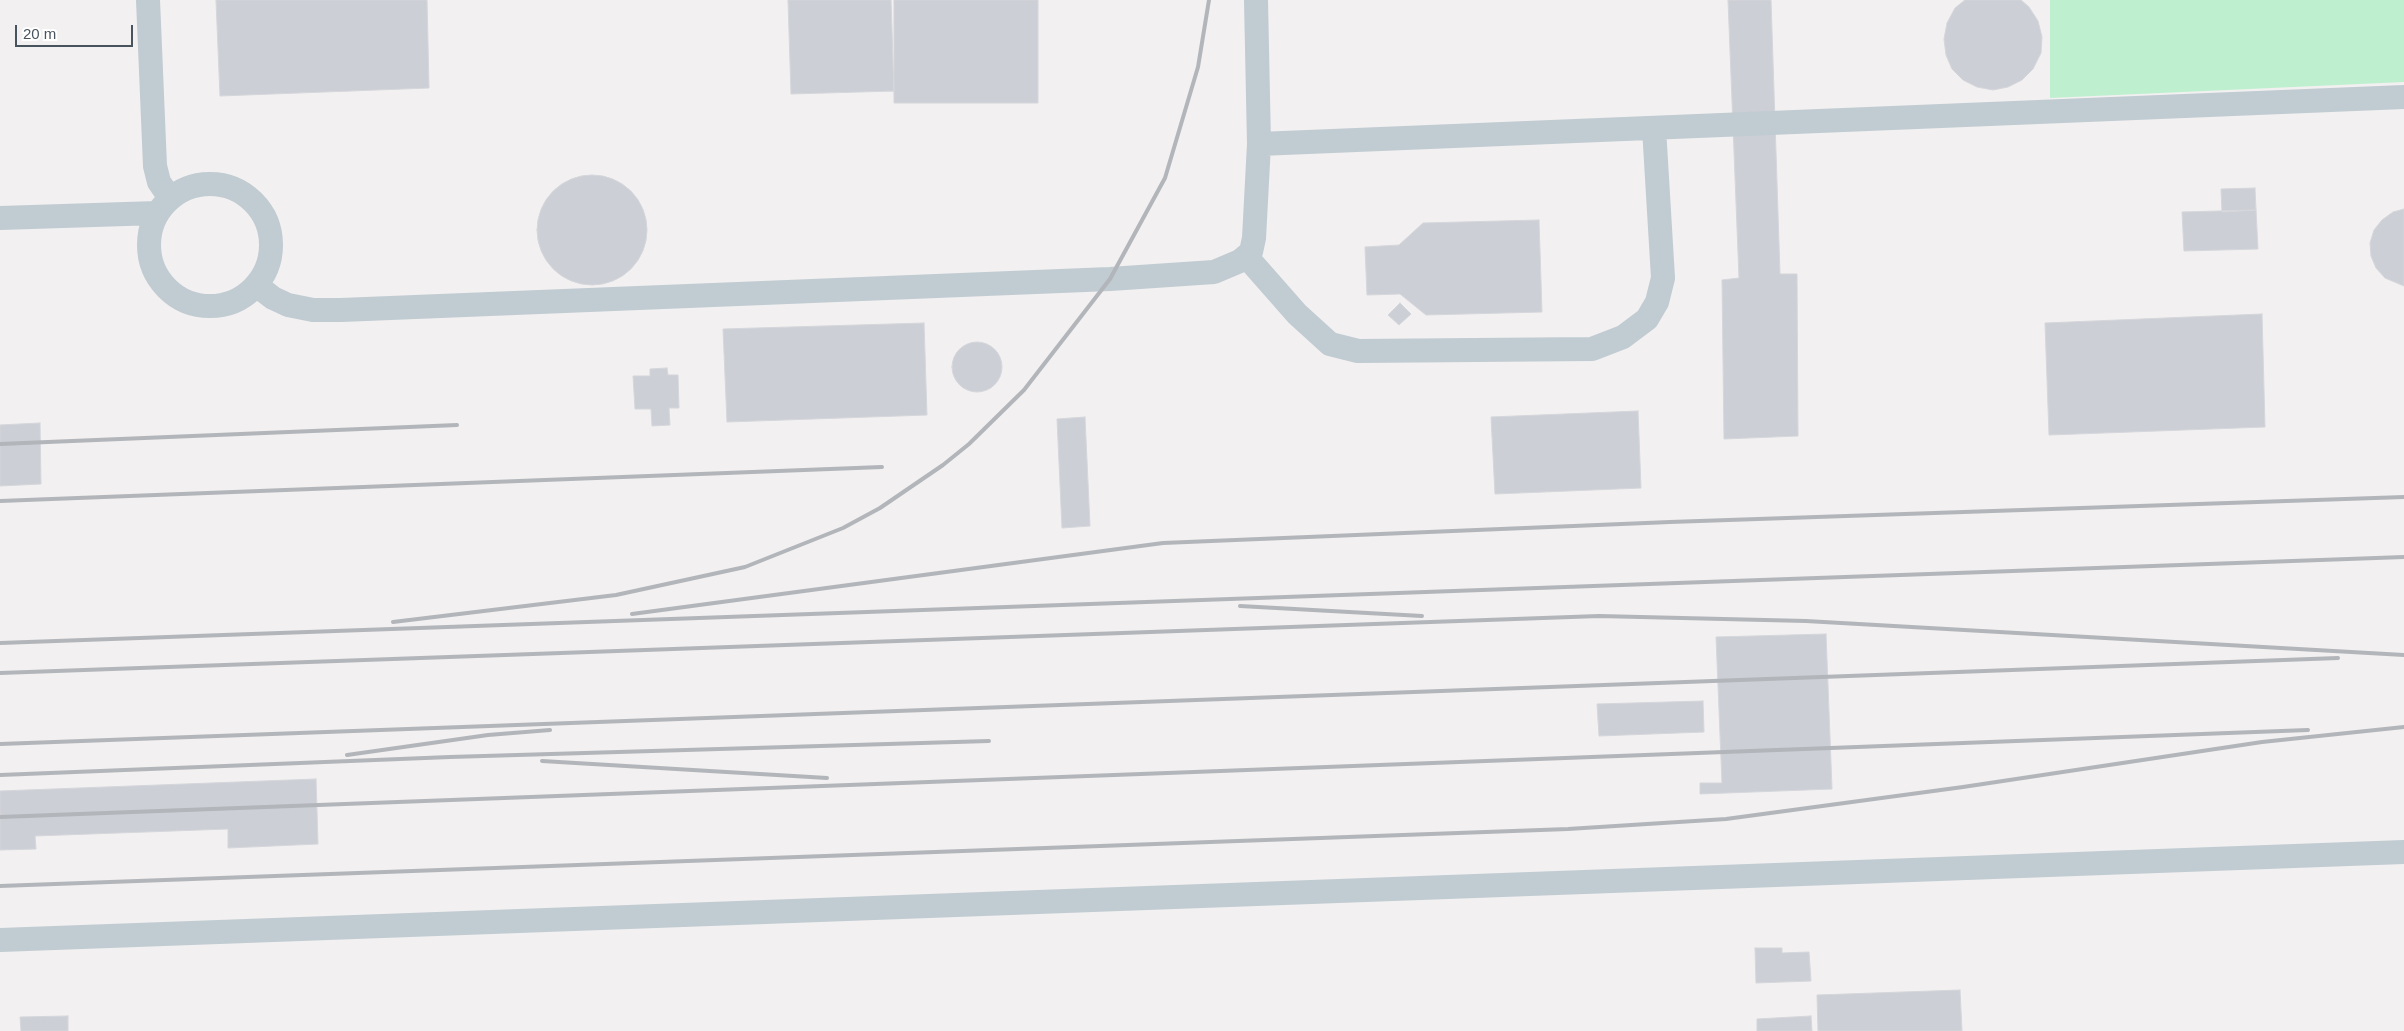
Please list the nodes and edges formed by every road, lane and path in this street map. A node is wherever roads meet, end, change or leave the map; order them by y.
1 (148, 0) edge
2 (1256, 0) edge
3 (2404, 97) edge
4 (1654, 128) junction
5 (1259, 144) junction
6 (164, 206) junction
7 (0, 218) edge
8 (1246, 256) junction
9 (256, 285) junction
10 (2404, 852) edge
11 (0, 940) edge

1 - 6 lane
2 - 5 lane
3 - 4 lane
4 - 5 lane
4 - 8 lane
5 - 8 lane
6 - 7 lane
6 - 9 lane
6 - 9 lane
8 - 9 lane
10 - 11 lane

